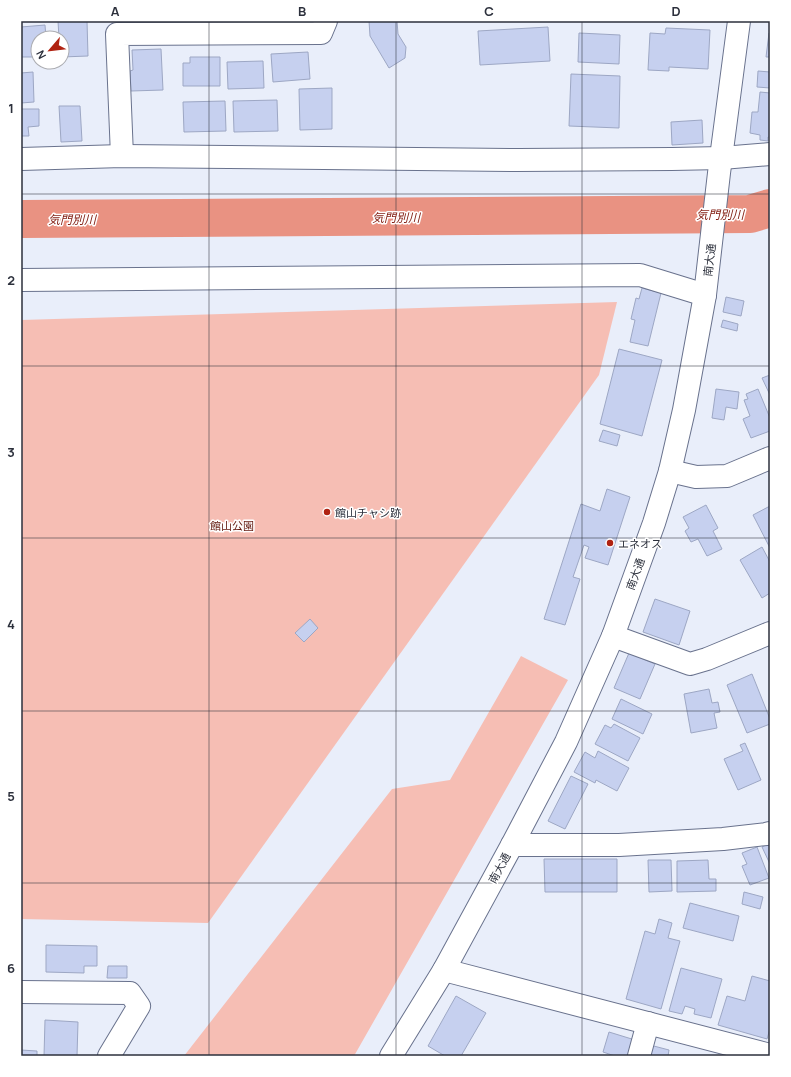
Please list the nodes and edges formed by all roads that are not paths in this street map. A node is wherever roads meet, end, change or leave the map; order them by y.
1 (326, 21) edge
2 (740, 21) edge
3 (770, 154) edge
4 (122, 156) junction
5 (21, 158) edge
6 (721, 166) junction
7 (21, 280) edge
8 (705, 296) junction
9 (770, 458) edge
10 (670, 471) junction
11 (770, 633) edge
12 (613, 636) junction
13 (770, 833) edge
14 (512, 845) junction
15 (444, 970) junction
16 (21, 992) edge
17 (648, 1023) junction
18 (735, 1051) edge
19 (770, 1055) edge
20 (109, 1056) edge
21 (391, 1056) edge
22 (639, 1056) edge

1 - 4 street
2 - 6 street, 南大通
3 - 6 street
4 - 5 street
4 - 6 street
6 - 8 street, 南大通
7 - 8 street
8 - 10 street, 南大通
9 - 10 street
10 - 12 street, 南大通
11 - 12 street
12 - 14 street, 南大通
13 - 14 street
14 - 15 street, 南大通
15 - 17 street
15 - 21 street, 南大通
16 - 20 street
17 - 18 street
17 - 22 street
18 - 19 street

